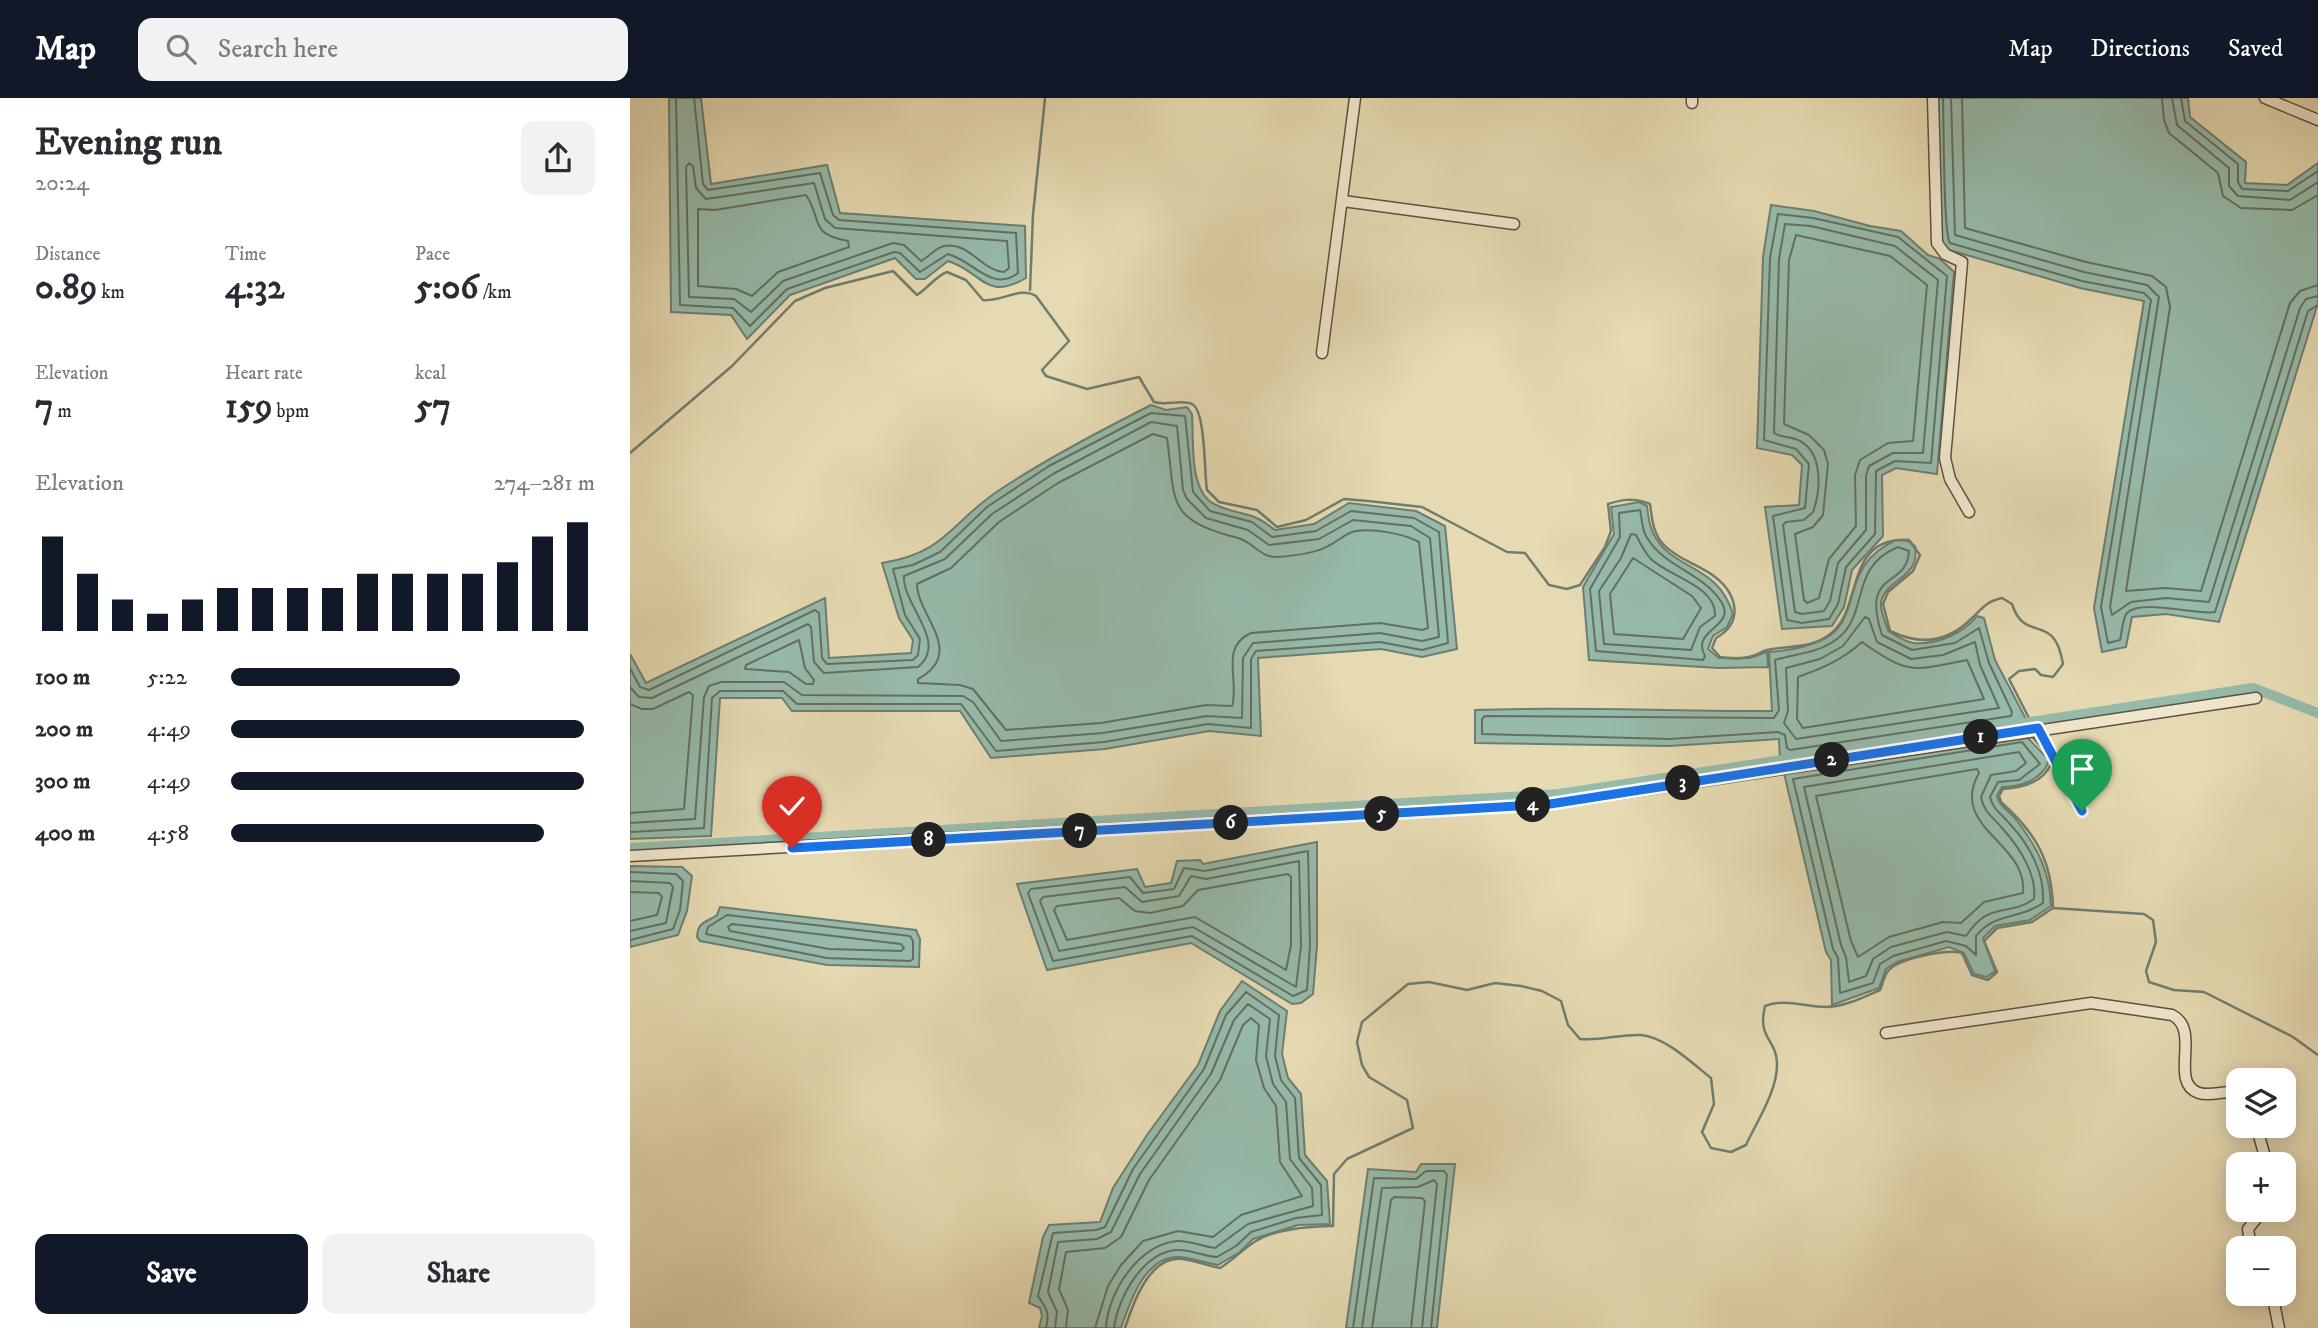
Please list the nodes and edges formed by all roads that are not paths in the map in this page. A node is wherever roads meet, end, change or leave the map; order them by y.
1 (1355, 98) edge
2 (1933, 98) edge
3 (2265, 98) edge
4 (2318, 120) edge
5 (1343, 201) junction
6 (1514, 224) dead end
7 (1322, 353) dead end
8 (1969, 512) dead end
9 (2256, 698) dead end
10 (2031, 729) junction
11 (2082, 811) dead end
12 (630, 856) edge
13 (1886, 1032) dead end
14 (2226, 1093) edge
15 (2275, 1306) edge
16 (2279, 1328) edge

1 - 5 street
2 - 8 street
3 - 4 street
5 - 6 street
5 - 7 street
9 - 10 street
10 - 11 street
10 - 12 street
13 - 14 street
15 - 16 street

